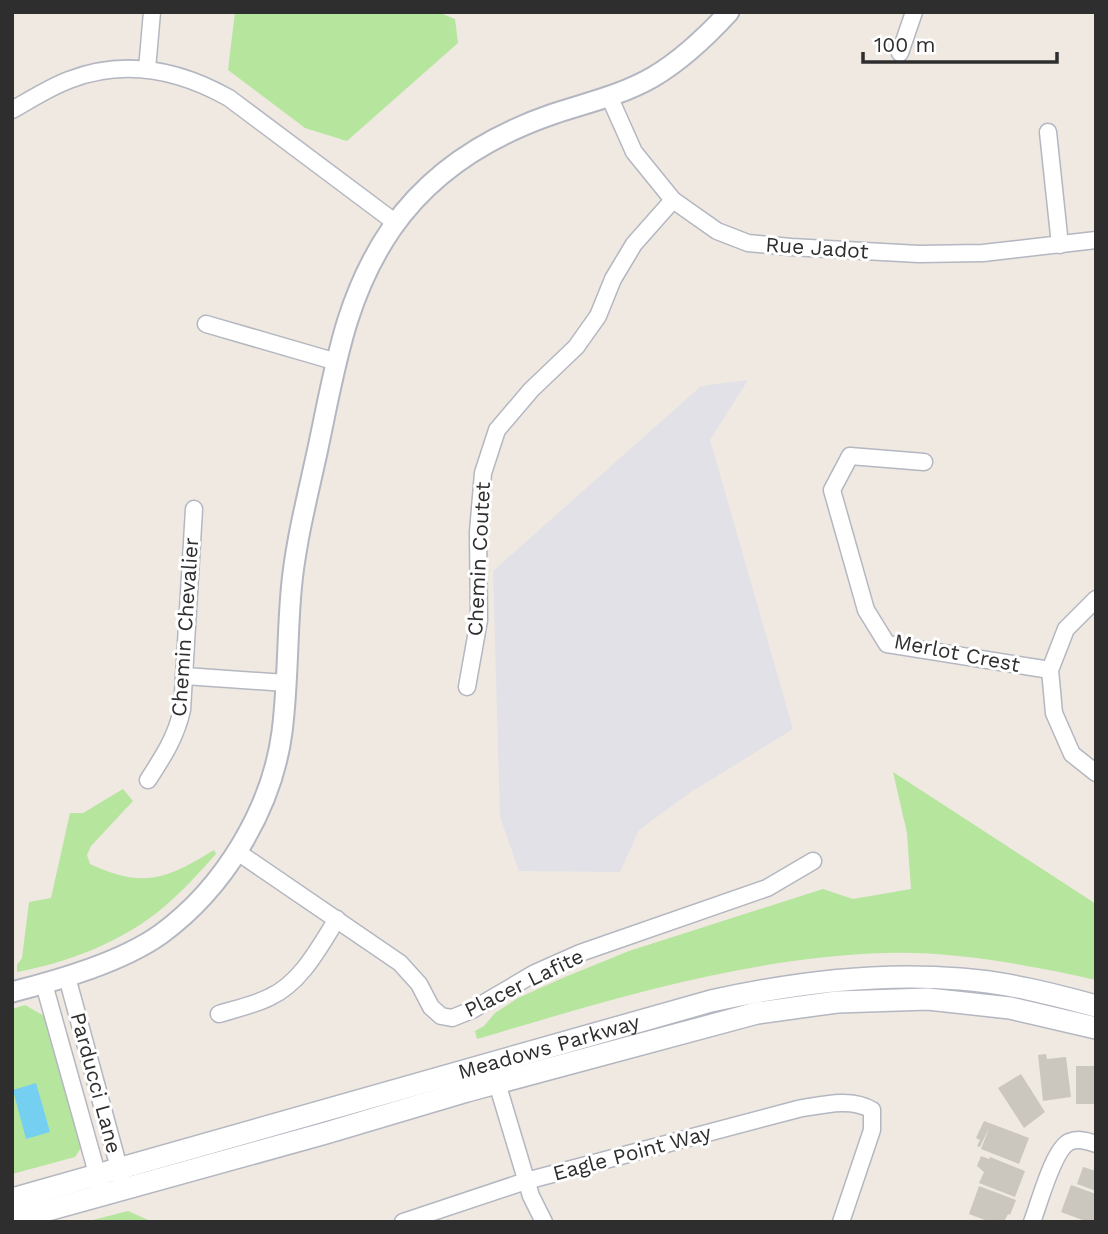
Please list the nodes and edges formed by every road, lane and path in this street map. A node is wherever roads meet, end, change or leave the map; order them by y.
1 (152, 12) edge
2 (729, 12) edge
3 (914, 12) edge
4 (900, 53) dead end
5 (147, 69) junction
6 (609, 96) junction
7 (13, 107) edge
8 (1048, 132) dead end
9 (673, 200) junction
10 (396, 223) junction
11 (1096, 240) edge
12 (1060, 245) junction
13 (206, 324) dead end
14 (337, 362) junction
15 (924, 462) dead end
16 (194, 509) dead end
17 (1096, 599) edge
18 (1049, 670) junction
19 (185, 676) junction
20 (286, 683) junction
21 (467, 687) dead end
22 (1096, 773) edge
23 (148, 780) dead end
24 (236, 851) junction
25 (813, 861) dead end
26 (337, 919) junction
27 (67, 977) junction
28 (44, 984) junction
29 (12, 992) edge
30 (1096, 1006) edge
31 (219, 1014) dead end
32 (1096, 1028) edge
33 (494, 1073) junction
34 (1096, 1143) edge
35 (122, 1179) junction
36 (526, 1181) junction
37 (100, 1185) junction
38 (12, 1199) edge
39 (12, 1220) edge
40 (403, 1222) edge
41 (544, 1222) edge
42 (841, 1222) edge
43 (1032, 1222) edge

1 - 5 street
2 - 6 street
3 - 4 street
5 - 7 street
5 - 10 street
6 - 9 street, Rue Jadot
6 - 10 street
8 - 12 street
9 - 12 street, Rue Jadot
9 - 21 street, Chemin Coutet
10 - 14 street
11 - 12 street, Rue Jadot
13 - 14 street
14 - 20 street
15 - 18 street, Merlot Crest
16 - 19 street, Chemin Chevalier
17 - 18 street
18 - 22 street
19 - 20 street
19 - 23 street, Chemin Chevalier
20 - 24 street
24 - 26 street, Placer Lafite
24 - 27 street
25 - 26 street, Placer Lafite
26 - 31 street
27 - 28 street
27 - 35 street, Parducci Lane
28 - 29 street
28 - 37 street, Parducci Lane
30 - 33 main road, Meadows Parkway
32 - 33 main road, Meadows Parkway
33 - 35 main road, Meadows Parkway
33 - 36 street
34 - 43 street
35 - 37 main road, Meadows Parkway
36 - 40 street, Eagle Point Way
36 - 41 street
36 - 42 street, Eagle Point Way
37 - 38 main road, Meadows Parkway
37 - 39 main road, Meadows Parkway

